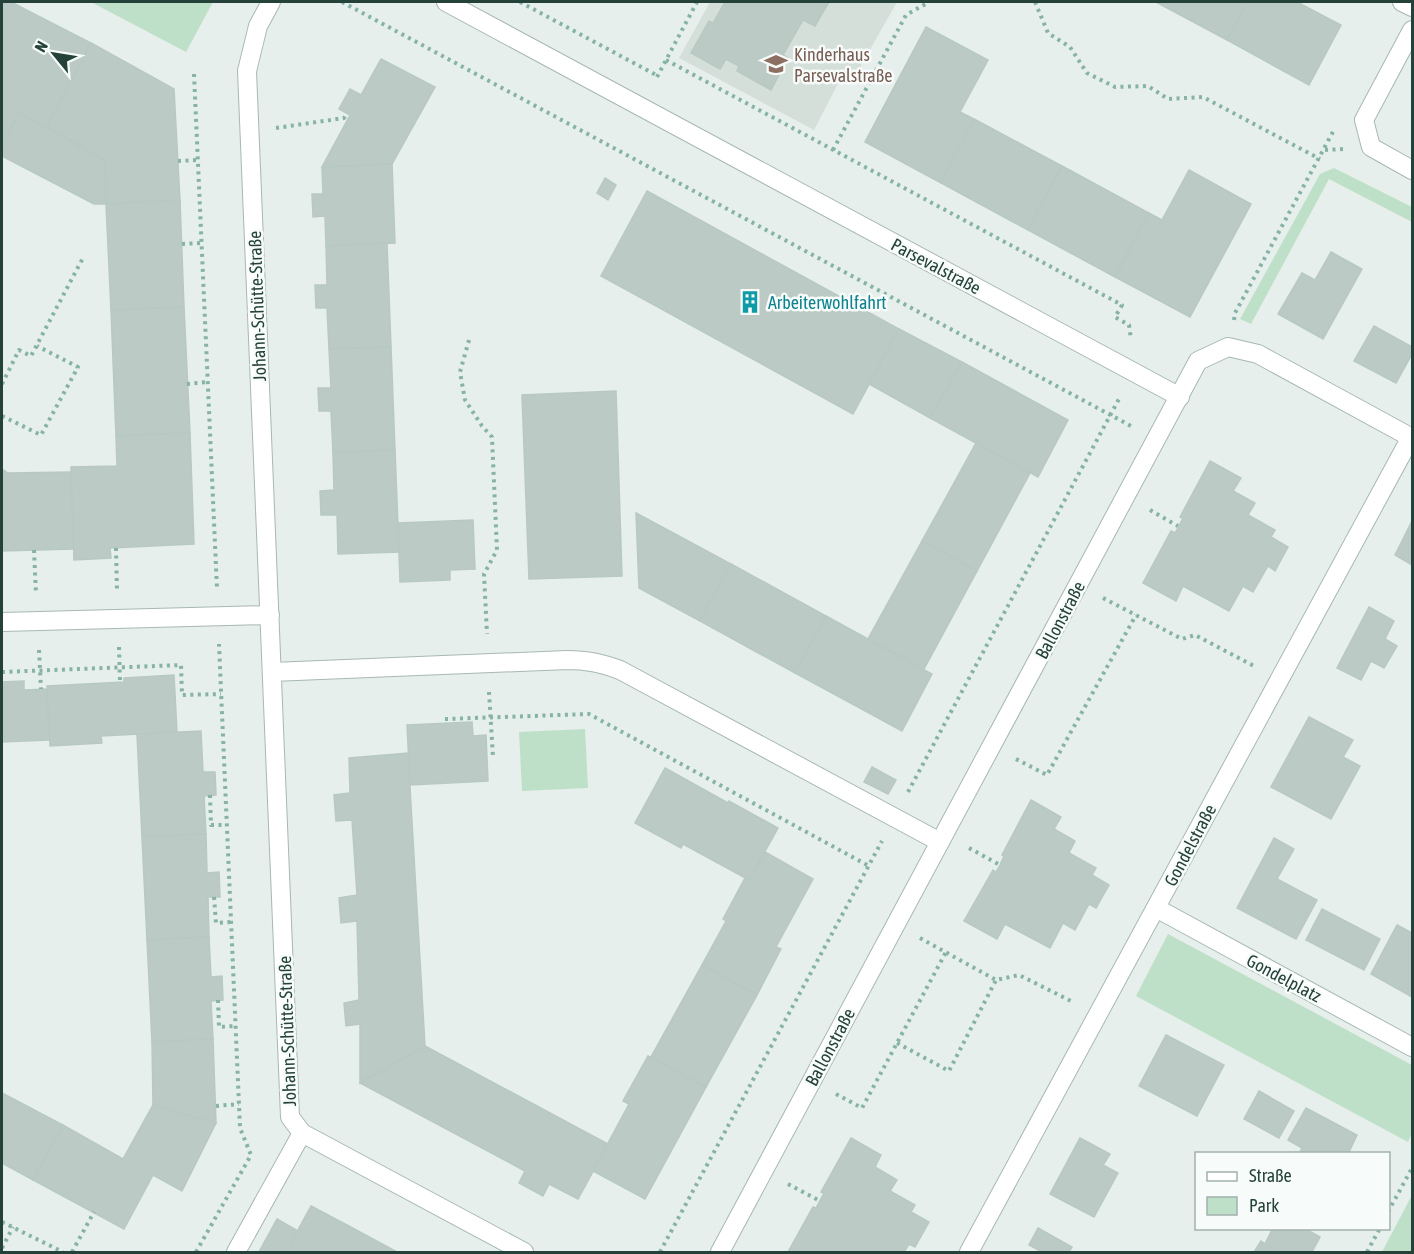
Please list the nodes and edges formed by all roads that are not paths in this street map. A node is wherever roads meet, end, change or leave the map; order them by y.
1 (272, 2) edge
2 (446, 2) edge
3 (1402, 2) edge
4 (1413, 7) edge
5 (1413, 30) edge
6 (1413, 170) edge
7 (1180, 397) junction
8 (1412, 438) edge
9 (270, 615) junction
10 (2, 622) edge
11 (272, 672) junction
12 (943, 838) junction
13 (1155, 908) junction
14 (1413, 1047) edge
15 (302, 1133) junction
16 (236, 1252) edge
17 (524, 1252) edge
18 (720, 1252) edge
19 (969, 1252) edge

1 - 9 street, Johann-Schütte-Straße
2 - 7 street, Parsevalstraße
3 - 4 street
5 - 6 street
7 - 8 street
7 - 12 street, Ballonstraße
8 - 13 street, Gondelstraße
9 - 10 street
9 - 11 street, Johann-Schütte-Straße
11 - 12 street
11 - 15 street, Johann-Schütte-Straße
12 - 18 street, Ballonstraße
13 - 14 street, Gondelplatz
13 - 19 street, Gondelstraße
15 - 16 street
15 - 17 street

